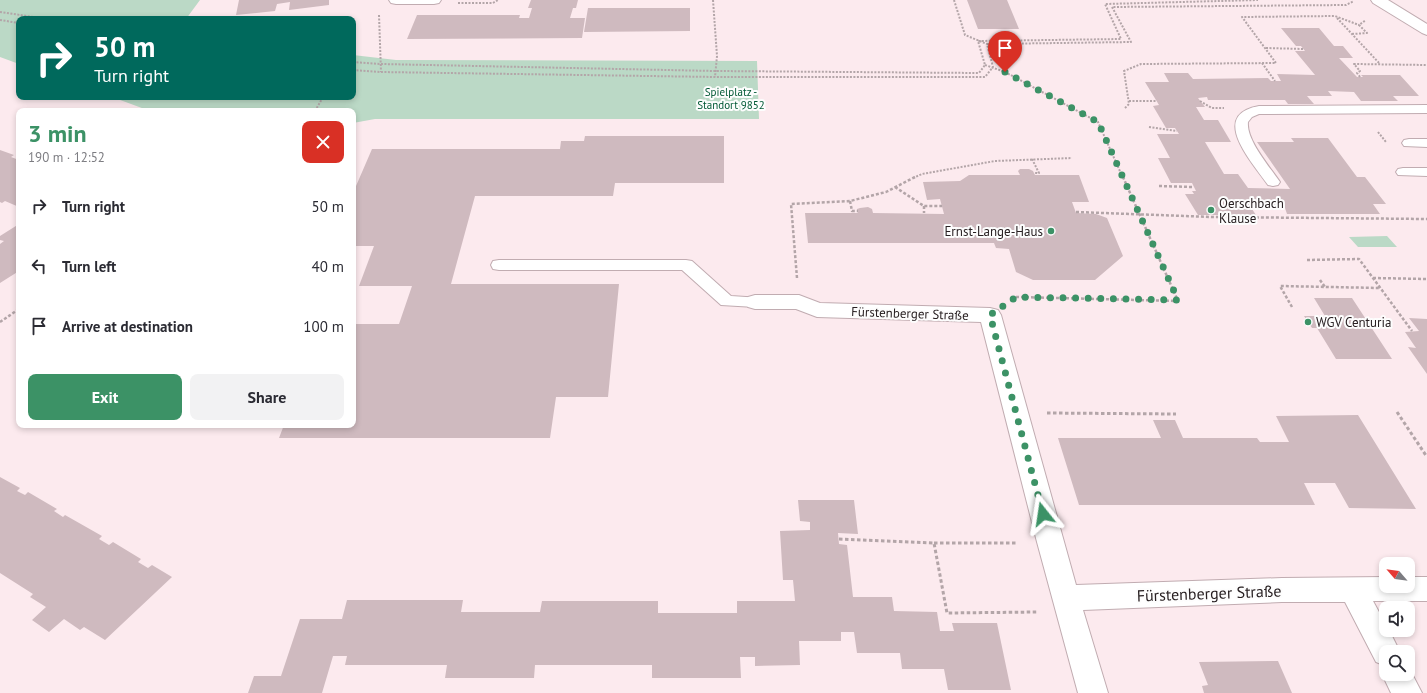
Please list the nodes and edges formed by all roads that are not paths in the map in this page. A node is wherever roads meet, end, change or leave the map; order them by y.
1 (396, 0) edge
2 (434, 0) edge
3 (1378, 0) edge
4 (1427, 30) edge
5 (1427, 109) edge
6 (1410, 144) dead end
7 (1427, 144) edge
8 (1403, 172) dead end
9 (1427, 172) edge
10 (1273, 182) dead end
11 (499, 265) dead end
12 (755, 302) joint
13 (1427, 589) edge
14 (1353, 590) junction
15 (1068, 605) junction
16 (1382, 645) edge
17 (1401, 681) edge
18 (1093, 693) edge
19 (1407, 693) edge

1 - 2 street
3 - 4 street
5 - 10 lane
6 - 7 lane
8 - 9 lane
11 - 12 lane
12 - 15 street, Fürstenberger Straße
13 - 14 street, Fürstenberger Straße
14 - 15 street, Fürstenberger Straße
14 - 16 street
15 - 18 street
17 - 19 street

